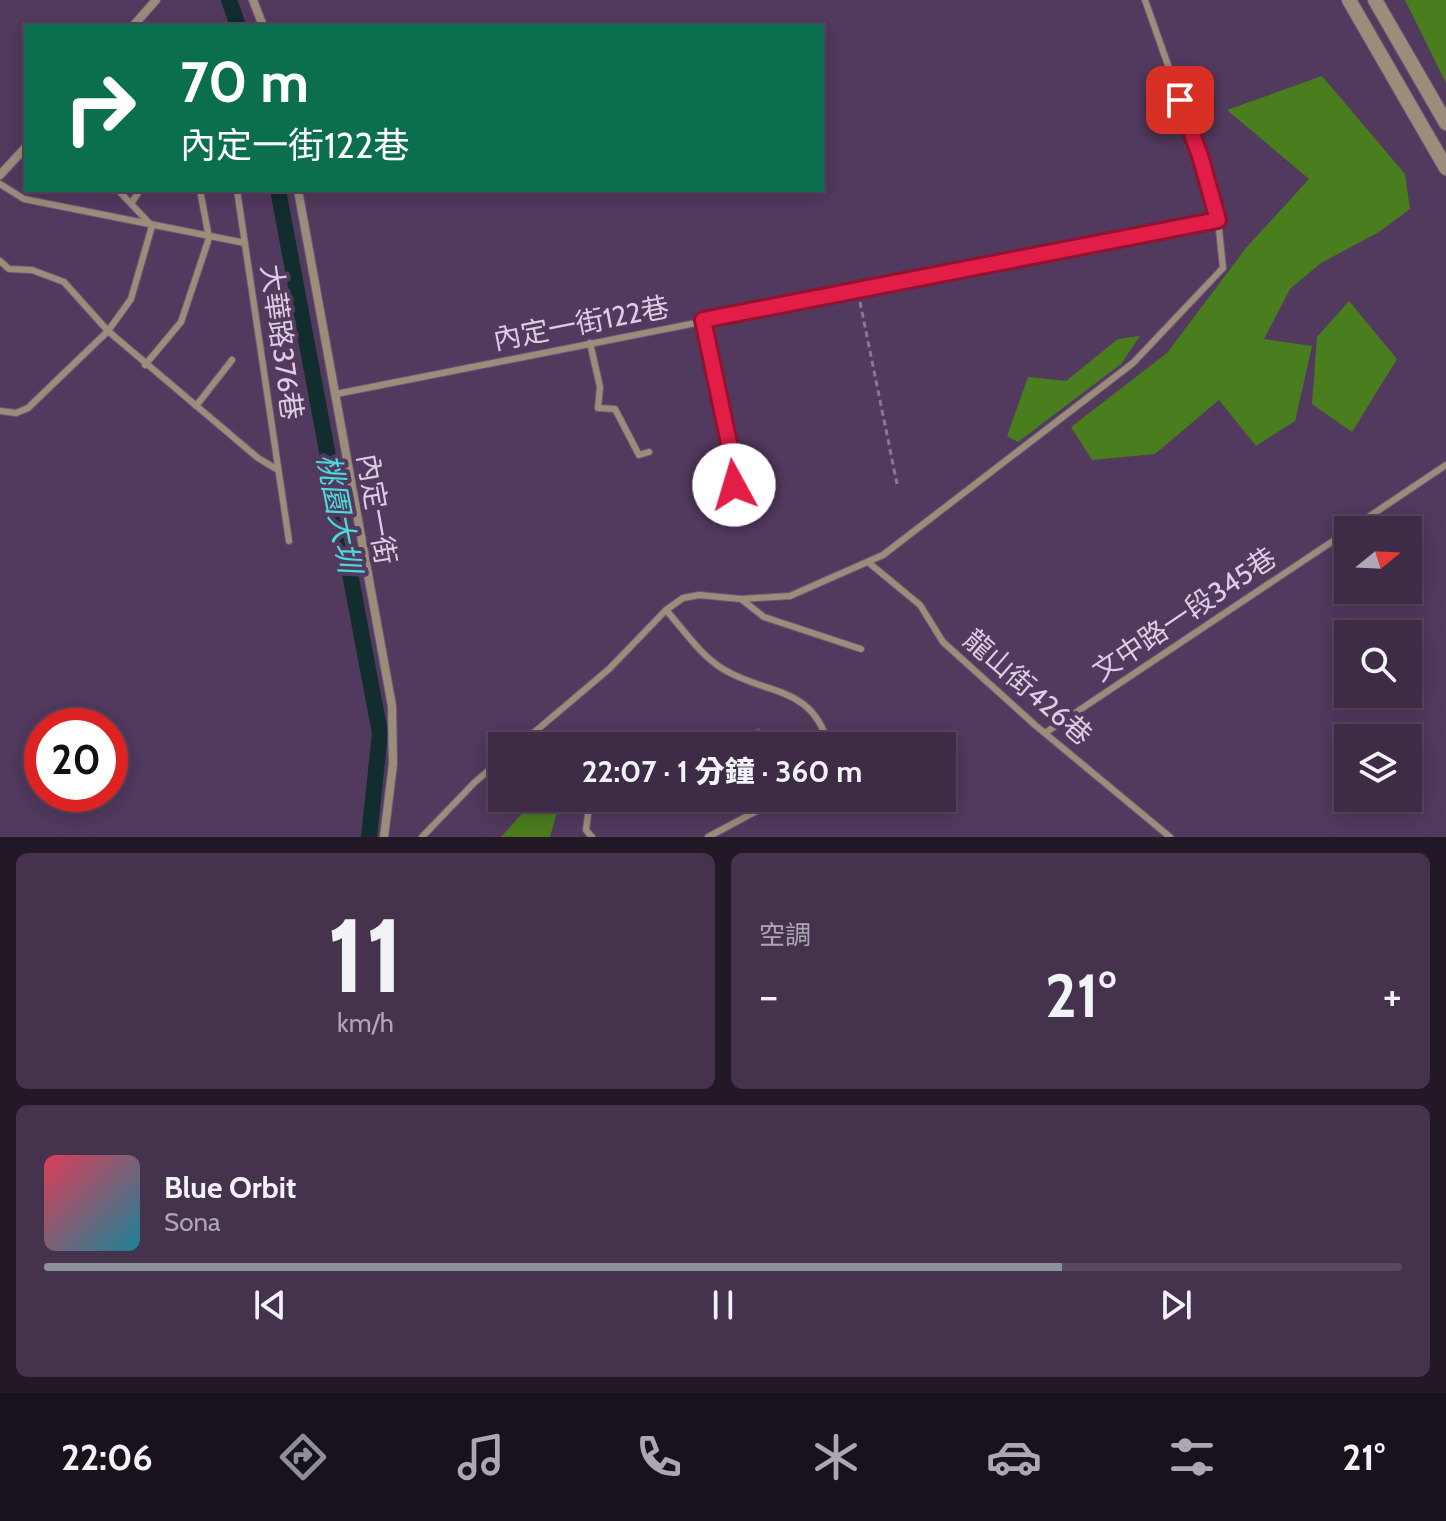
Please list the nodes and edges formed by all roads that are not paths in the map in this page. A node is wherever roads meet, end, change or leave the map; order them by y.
1 (156, 0) edge
2 (253, 0) edge
3 (1145, 0) edge
4 (1349, 0) edge
5 (1375, 0) edge
6 (135, 24) edge
7 (262, 24) edge
8 (1427, 90) junction
9 (1408, 101) junction
10 (1446, 123) edge
11 (24, 149) edge
12 (1446, 168) edge
13 (0, 175) edge
14 (0, 184) edge
15 (120, 192) edge
16 (139, 192) edge
17 (200, 192) edge
18 (237, 192) edge
19 (298, 192) edge
20 (132, 202) junction
21 (1218, 220) junction
22 (152, 226) junction
23 (209, 238) junction
24 (245, 243) junction
25 (0, 261) edge
26 (703, 320) junction
27 (108, 331) junction
28 (590, 343) junction
29 (232, 360) dead end
30 (145, 365) junction
31 (336, 394) junction
32 (196, 406) junction
33 (0, 411) edge
34 (649, 452) dead end
35 (1446, 465) edge
36 (278, 470) junction
37 (718, 514) dead end
38 (1369, 516) edge
39 (1334, 539) edge
40 (289, 541) dead end
41 (868, 562) junction
42 (741, 599) junction
43 (666, 610) junction
44 (861, 649) dead end
45 (535, 732) edge
46 (823, 732) edge
47 (1045, 733) junction
48 (488, 771) edge
49 (588, 812) edge
50 (755, 812) edge
51 (384, 837) edge
52 (422, 837) edge
53 (592, 837) edge
54 (708, 837) edge
55 (1170, 837) edge

1 - 6 street
2 - 7 street
3 - 21 lane
4 - 9 street
5 - 8 street
8 - 9 street
8 - 10 street
9 - 12 street
11 - 13 street
14 - 22 lane, 大華路376巷
15 - 20 lane
16 - 20 lane
17 - 23 lane
18 - 24 lane
19 - 31 street, 內定一街
20 - 22 lane
21 - 26 lane, 內定一街122巷
21 - 41 lane
22 - 23 lane, 大華路376巷
22 - 27 lane
23 - 24 lane, 大華路376巷
23 - 30 lane
24 - 36 lane, 大華路376巷
25 - 27 lane
26 - 28 lane, 內定一街122巷
26 - 37 lane
27 - 30 lane
27 - 33 lane
28 - 31 lane, 內定一街122巷
28 - 34 lane
29 - 32 lane
30 - 32 lane
31 - 51 street, 內定一街
32 - 36 lane
35 - 38 lane, 文中路一段345巷
36 - 40 lane, 大華路376巷
39 - 47 lane, 文中路一段345巷
41 - 42 lane
41 - 47 lane, 龍山街426巷
42 - 43 lane
42 - 44 lane
43 - 45 lane
43 - 46 lane
47 - 55 lane, 龍山街426巷
48 - 52 lane
49 - 53 lane
50 - 54 lane

